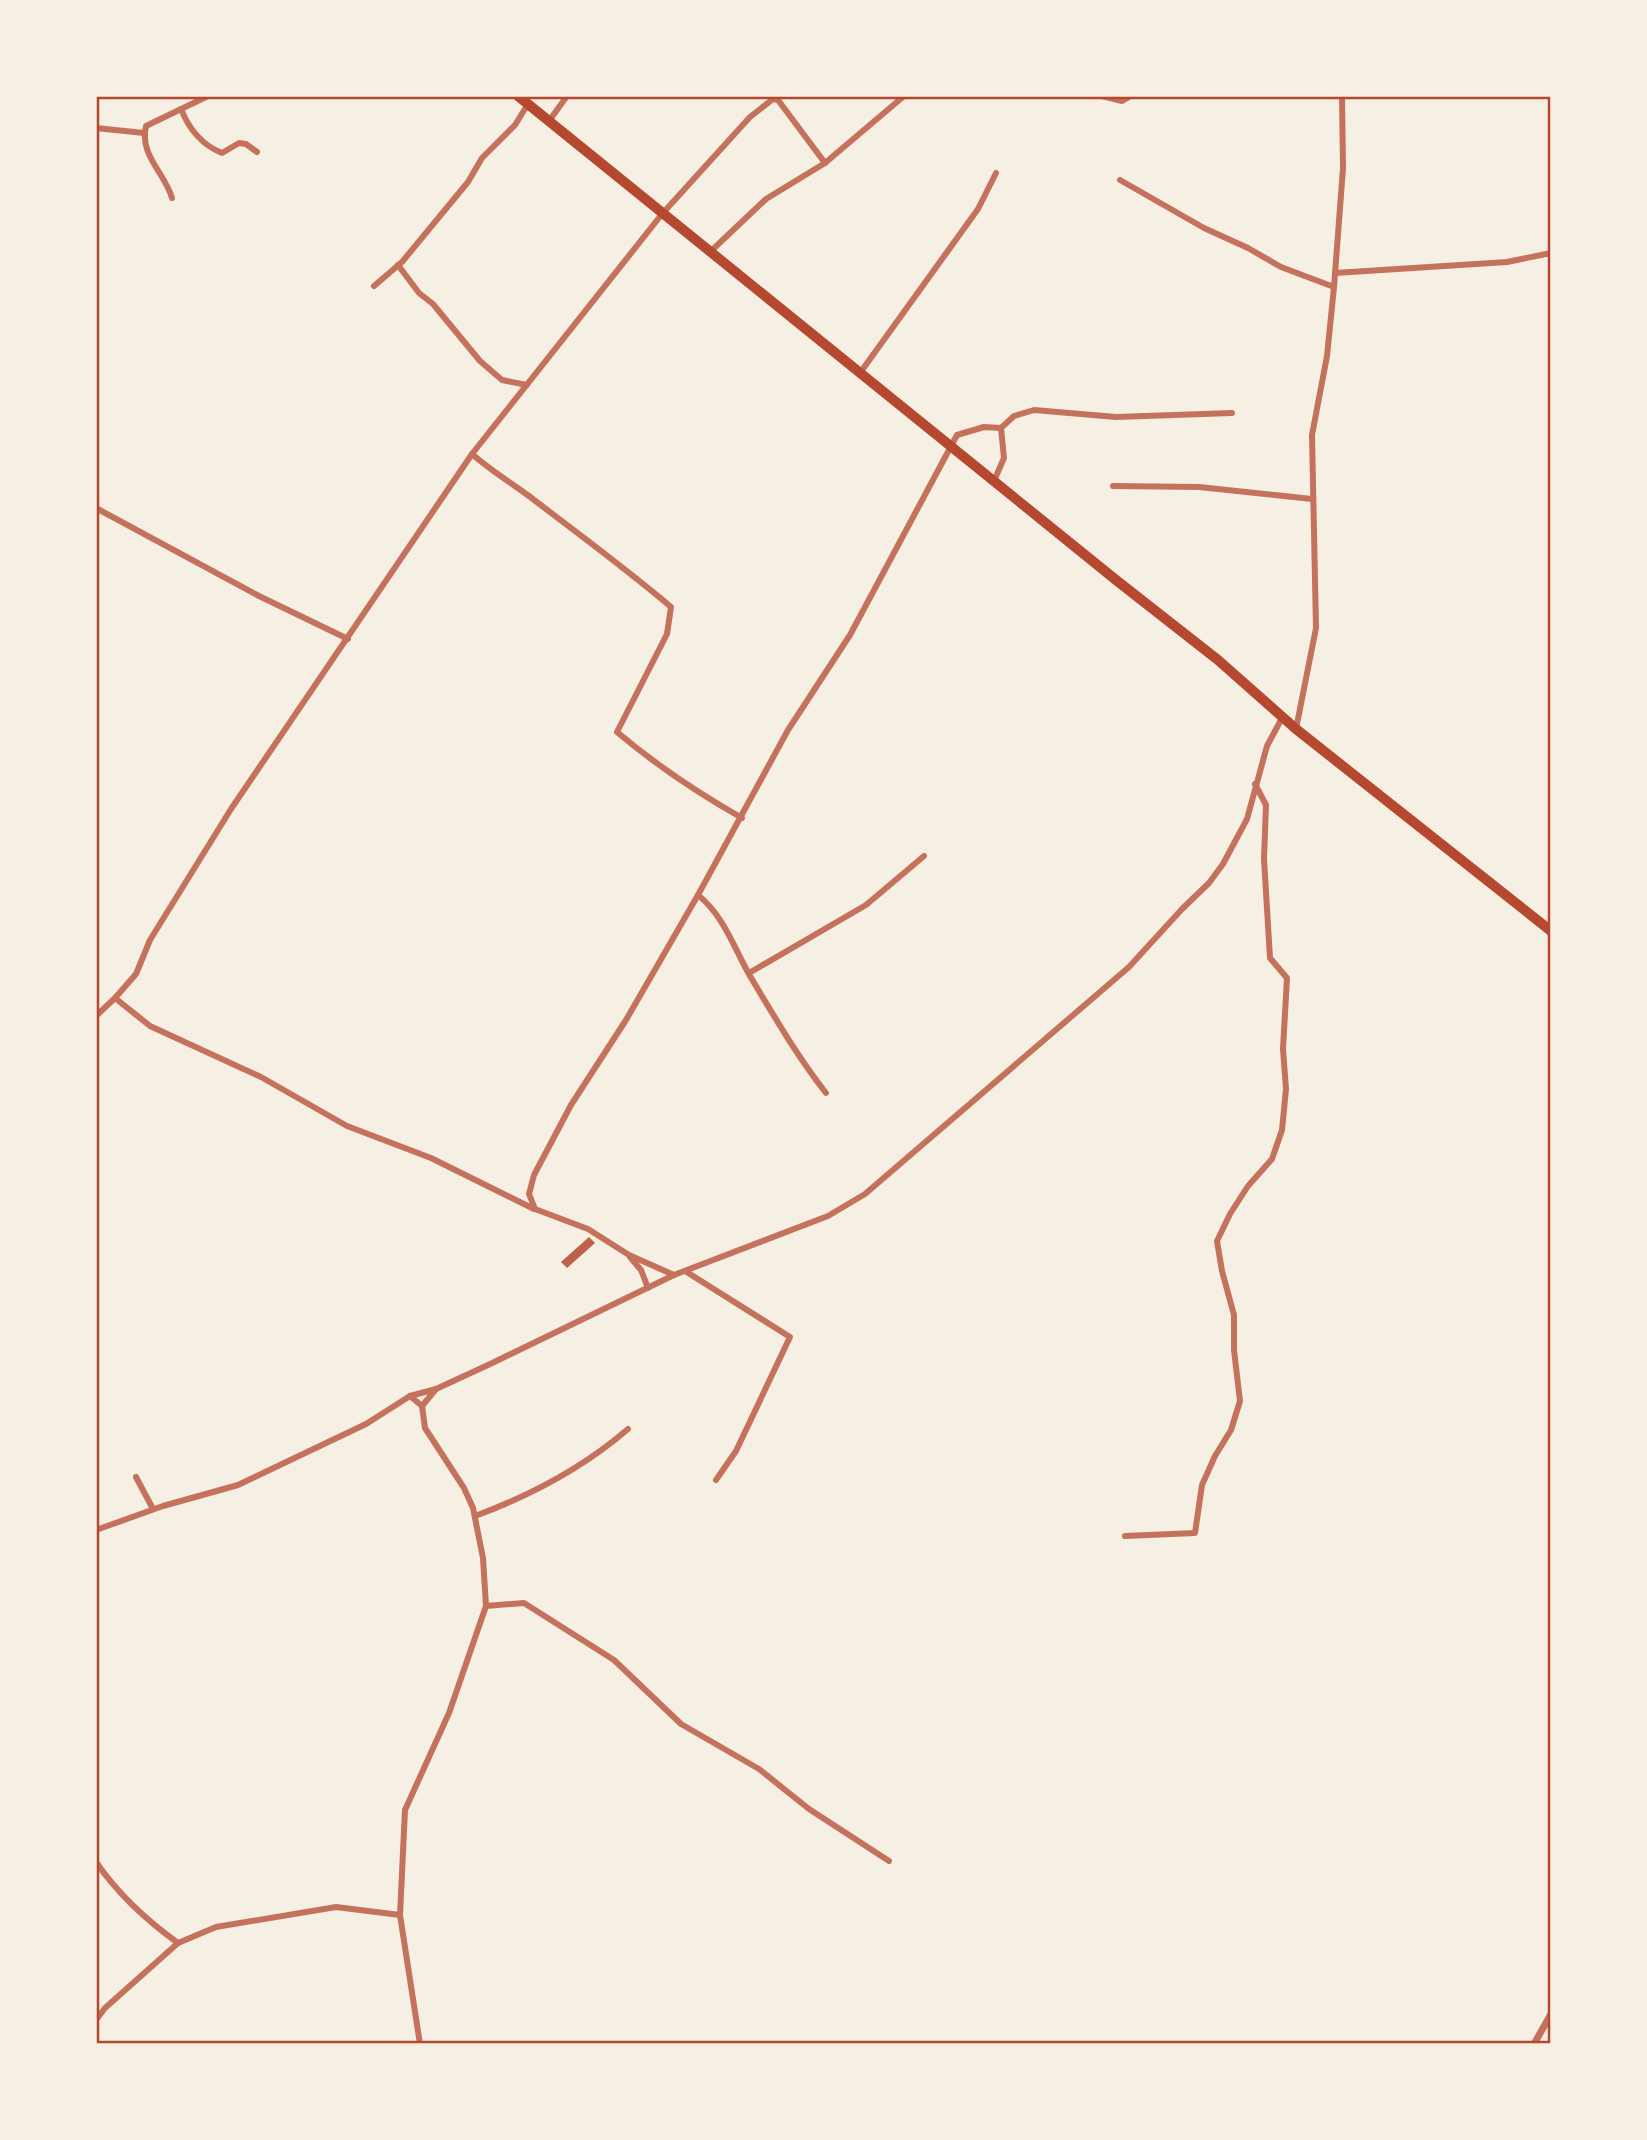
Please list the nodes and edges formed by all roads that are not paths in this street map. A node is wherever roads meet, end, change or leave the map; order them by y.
1 (208, 96) edge
2 (518, 96) edge
3 (567, 96) edge
4 (904, 96) edge
5 (1102, 96) edge
6 (1132, 96) edge
7 (1342, 96) edge
8 (528, 104) junction
9 (181, 109) junction
10 (549, 121) junction
11 (96, 128) edge
12 (144, 133) junction
13 (257, 152) dead end
14 (825, 163) junction
15 (996, 173) dead end
16 (1120, 180) dead end
17 (172, 198) dead end
18 (662, 214) junction
19 (709, 252) junction
20 (1551, 253) edge
21 (398, 265) junction
22 (1335, 273) junction
23 (374, 286) dead end
24 (1334, 287) junction
25 (860, 373) junction
26 (527, 385) junction
27 (1232, 413) dead end
28 (1002, 428) junction
29 (951, 446) junction
30 (472, 454) junction
31 (994, 481) junction
32 (1113, 486) dead end
33 (1312, 499) junction
34 (96, 509) edge
35 (348, 639) junction
36 (1282, 718) junction
37 (1296, 729) junction
38 (1255, 783) junction
39 (742, 818) junction
40 (924, 856) dead end
41 (698, 895) junction
42 (1551, 931) edge
43 (749, 973) junction
44 (115, 998) junction
45 (100, 1008) edge
46 (96, 1016) edge
47 (826, 1093) dead end
48 (535, 1209) junction
49 (629, 1255) junction
50 (685, 1271) junction
51 (674, 1275) junction
52 (648, 1288) junction
53 (436, 1389) junction
54 (410, 1396) junction
55 (422, 1406) junction
56 (628, 1429) dead end
57 (136, 1478) dead end
58 (716, 1480) dead end
59 (153, 1509) junction
60 (475, 1516) junction
61 (96, 1531) edge
62 (1125, 1536) dead end
63 (486, 1606) junction
64 (889, 1861) dead end
65 (96, 1862) edge
66 (400, 1915) junction
67 (178, 1943) junction
68 (1551, 2014) edge
69 (96, 2020) edge
70 (420, 2044) edge
71 (1534, 2044) edge

1 - 9 street
2 - 8 main road
3 - 10 street
4 - 14 street
5 - 6 street
7 - 22 street
8 - 10 main road
8 - 21 street
9 - 12 street
9 - 13 street
10 - 18 main road
11 - 12 street
12 - 17 street
14 - 18 street
14 - 19 street
15 - 25 street
16 - 24 street
18 - 19 main road
18 - 26 street
19 - 25 main road
20 - 22 street
21 - 23 street
21 - 26 street
22 - 24 street
24 - 33 street
25 - 29 main road
26 - 30 street
27 - 28 street
28 - 29 street
28 - 31 street
29 - 31 main road
29 - 39 street
30 - 35 street
30 - 39 street
31 - 36 main road
32 - 33 street
33 - 37 street
34 - 35 street
35 - 44 street
36 - 37 main road
36 - 38 street
37 - 42 main road
38 - 50 street
38 - 62 street
39 - 41 street
40 - 43 street
41 - 43 street
41 - 48 street
43 - 47 street
44 - 45 street
44 - 48 street
45 - 46 street
48 - 49 street
49 - 51 street
49 - 52 street
50 - 51 street
50 - 58 street
51 - 52 street
52 - 53 street
53 - 54 street
53 - 55 street
54 - 55 street
54 - 59 street
55 - 60 street
56 - 60 street
57 - 59 street
59 - 61 street
60 - 63 street
63 - 64 street
63 - 66 street
65 - 67 street
66 - 67 street
66 - 70 street
67 - 69 street
68 - 71 street

